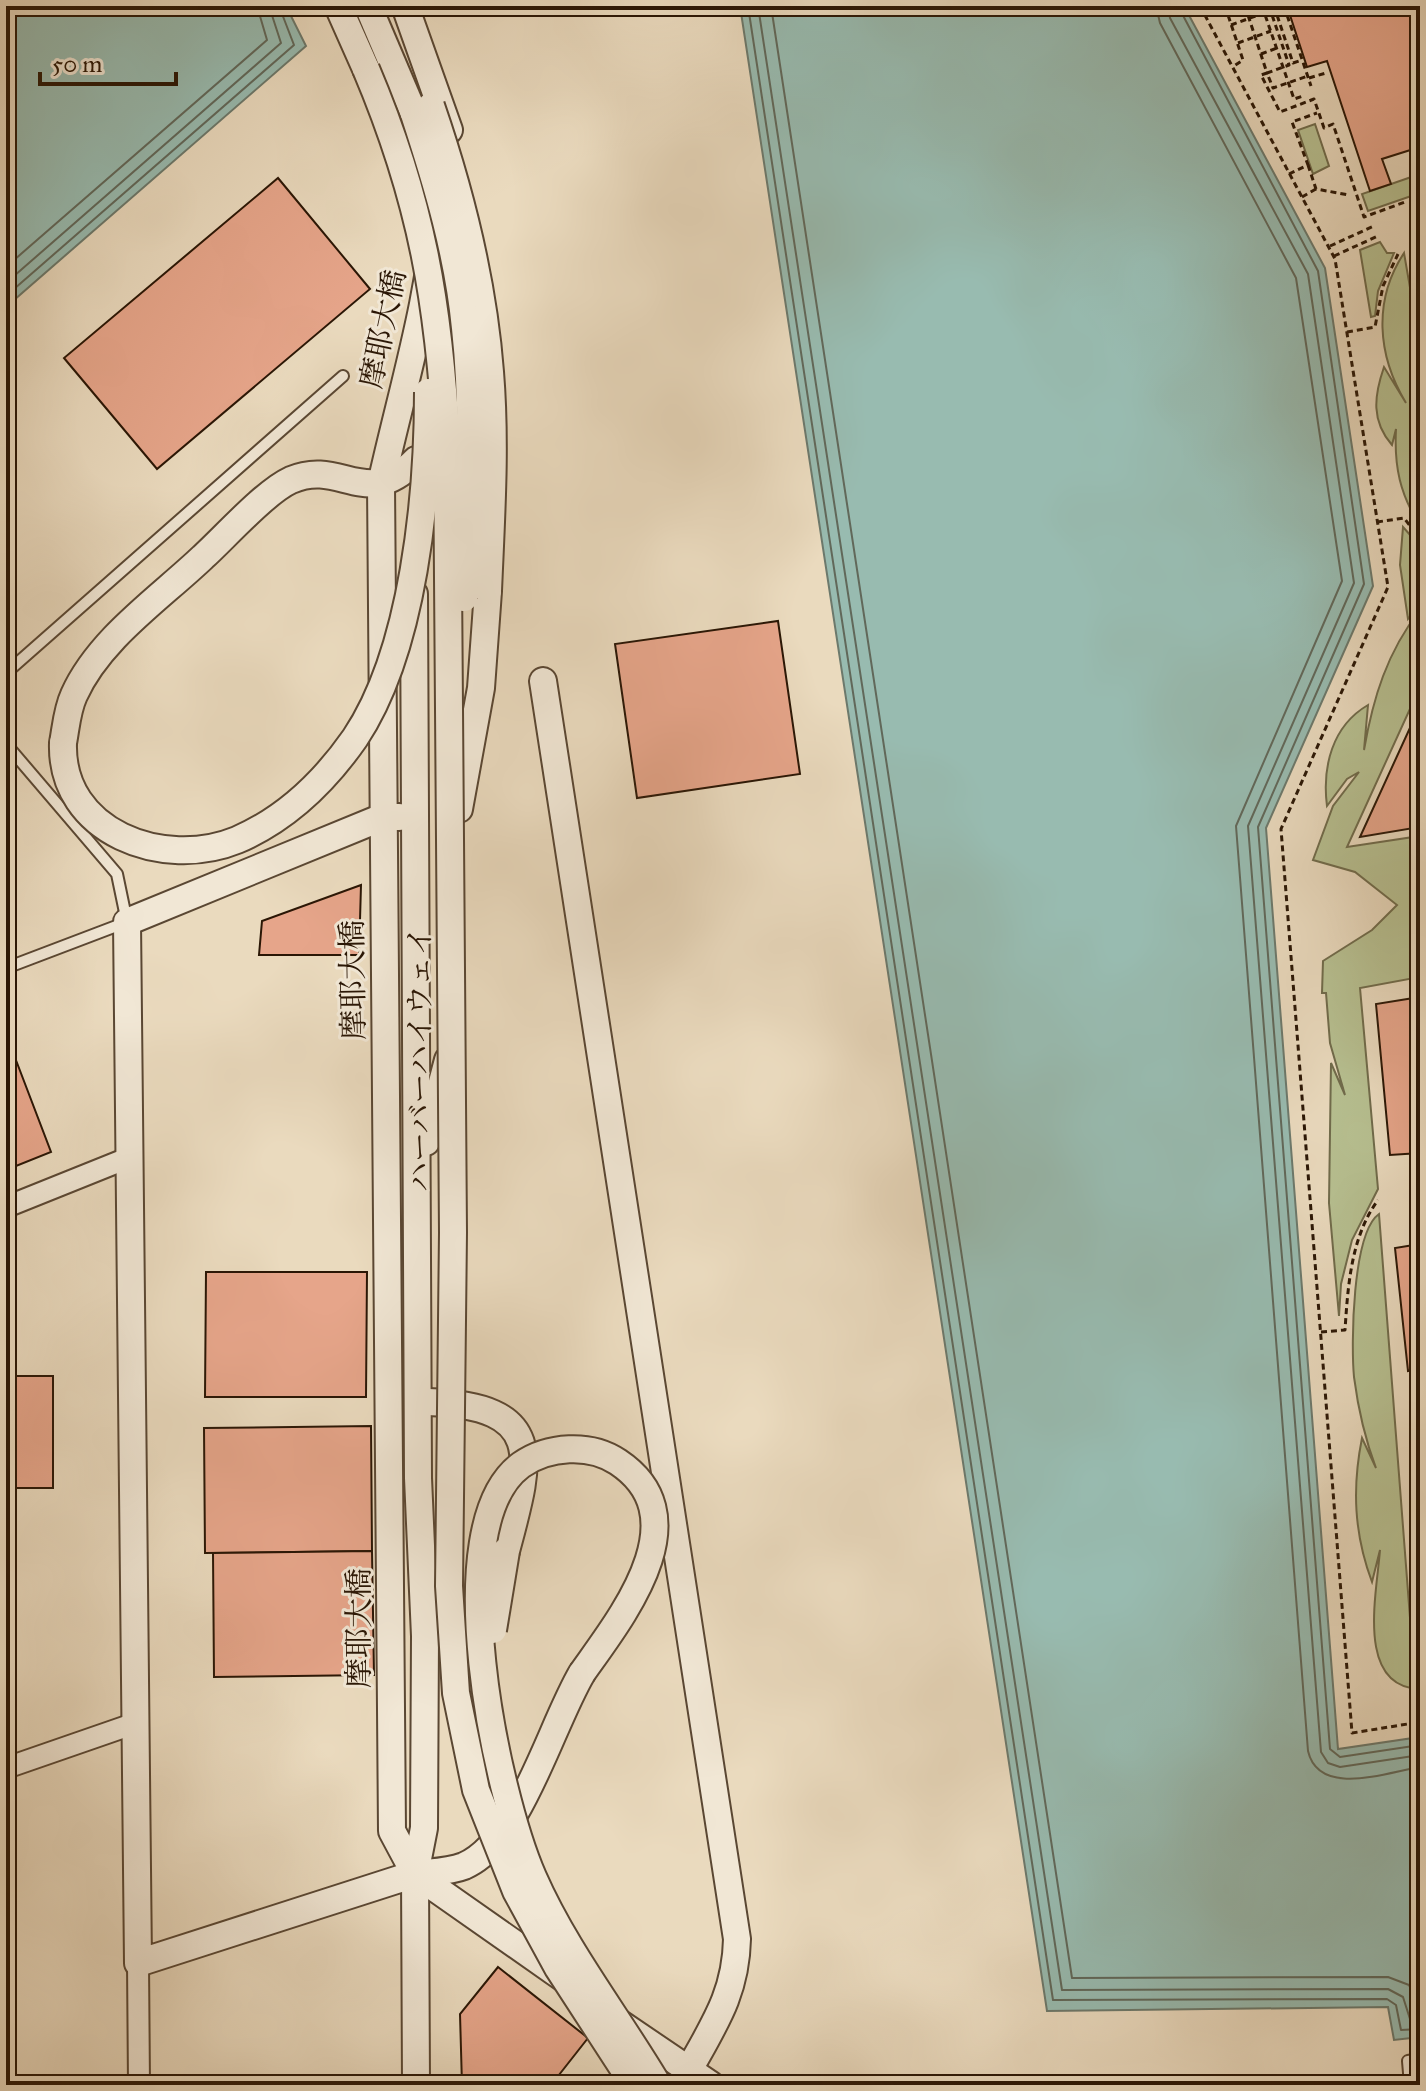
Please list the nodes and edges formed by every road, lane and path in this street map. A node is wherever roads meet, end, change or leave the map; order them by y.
1 (338, 6) edge
2 (368, 6) edge
3 (388, 6) edge
4 (405, 6) edge
5 (1200, 6) edge
6 (1226, 6) edge
7 (1245, 6) edge
8 (1262, 6) edge
9 (1271, 6) edge
10 (1284, 6) edge
11 (1264, 13) junction
12 (1249, 18) junction
13 (1231, 25) junction
14 (1271, 31) junction
15 (1255, 37) junction
16 (1238, 43) junction
17 (1277, 48) junction
18 (1261, 54) junction
19 (1302, 60) junction
20 (1233, 67) junction
21 (1283, 67) junction
22 (366, 69) junction
23 (1267, 73) junction
24 (1326, 73) dead end
25 (1308, 77) junction
26 (1288, 83) junction
27 (435, 86) junction
28 (1311, 86) dead end
29 (1303, 96) dead end
30 (1319, 113) junction
31 (1308, 165) junction
32 (1289, 174) junction
33 (1316, 189) junction
34 (1349, 195) dead end
35 (1302, 197) junction
36 (1405, 202) dead end
37 (1374, 226) dead end
38 (1378, 236) dead end
39 (1328, 246) junction
40 (1398, 254) dead end
41 (1334, 257) junction
42 (1347, 332) junction
43 (343, 376) dead end
44 (416, 460) junction
45 (381, 484) junction
46 (1377, 522) junction
47 (1420, 539) edge
48 (6, 673) edge
49 (543, 681) dead end
50 (6, 744) edge
51 (415, 816) junction
52 (383, 817) junction
53 (127, 922) junction
54 (6, 968) edge
55 (128, 1158) junction
56 (417, 1178) junction
57 (1378, 1200) dead end
58 (6, 1207) edge
59 (1321, 1332) junction
60 (419, 1401) junction
61 (391, 1662) junction
62 (1420, 1722) edge
63 (133, 1724) junction
64 (6, 1768) edge
65 (415, 1874) junction
66 (138, 1963) junction
67 (1420, 2059) edge
68 (690, 2068) junction
69 (139, 2085) edge
70 (416, 2085) edge
71 (634, 2085) edge
72 (647, 2085) edge
73 (658, 2085) edge
74 (666, 2085) edge
75 (711, 2085) edge
76 (1410, 2085) edge

1 - 22 street, ハーバーハイウェイ
2 - 72 street, ハーバーハイウェイ, bridge
3 - 56 street, bridge
4 - 27 street, 摩耶大橋
5 - 20 path
6 - 13 path
7 - 12 path
8 - 11 path
9 - 19 path
9 - 21 path
10 - 19 path
11 - 12 path
11 - 14 path
12 - 13 path
12 - 15 path
13 - 16 path
14 - 15 path
14 - 17 path
15 - 16 path
15 - 18 path
16 - 20 path
17 - 18 path
17 - 21 path
18 - 23 path
19 - 25 path
20 - 32 path
21 - 23 path
21 - 26 path
22 - 45 street, bridge
22 - 71 street, ハーバーハイウェイ, bridge
23 - 26 path
23 - 30 path
24 - 25 path
25 - 26 path
25 - 28 path
26 - 29 path
27 - 44 street, 摩耶大橋
27 - 45 street, 摩耶大橋
30 - 31 path
30 - 36 path
31 - 32 path
31 - 33 path
32 - 35 path
33 - 34 path
33 - 35 path
35 - 39 path
37 - 39 path
38 - 41 path
39 - 41 path
40 - 42 path
41 - 42 path
42 - 46 path
43 - 48 lane
44 - 45 street
44 - 51 street, 摩耶大橋
45 - 52 street, 摩耶大橋
46 - 47 path
46 - 59 path
49 - 68 street
50 - 53 lane
51 - 52 street
51 - 56 street, 摩耶大橋
52 - 53 street
52 - 61 street, 摩耶大橋
53 - 54 lane
53 - 55 street
55 - 58 street
55 - 63 street
56 - 60 street, 摩耶大橋
57 - 59 path
59 - 62 path
60 - 61 street
60 - 65 street, 摩耶大橋
60 - 74 street, bridge
61 - 65 street, 摩耶大橋
63 - 64 street
63 - 66 street
65 - 66 street
65 - 68 street
65 - 70 street, 摩耶大橋
65 - 73 street, bridge
66 - 69 street
67 - 76 lane
68 - 75 street

